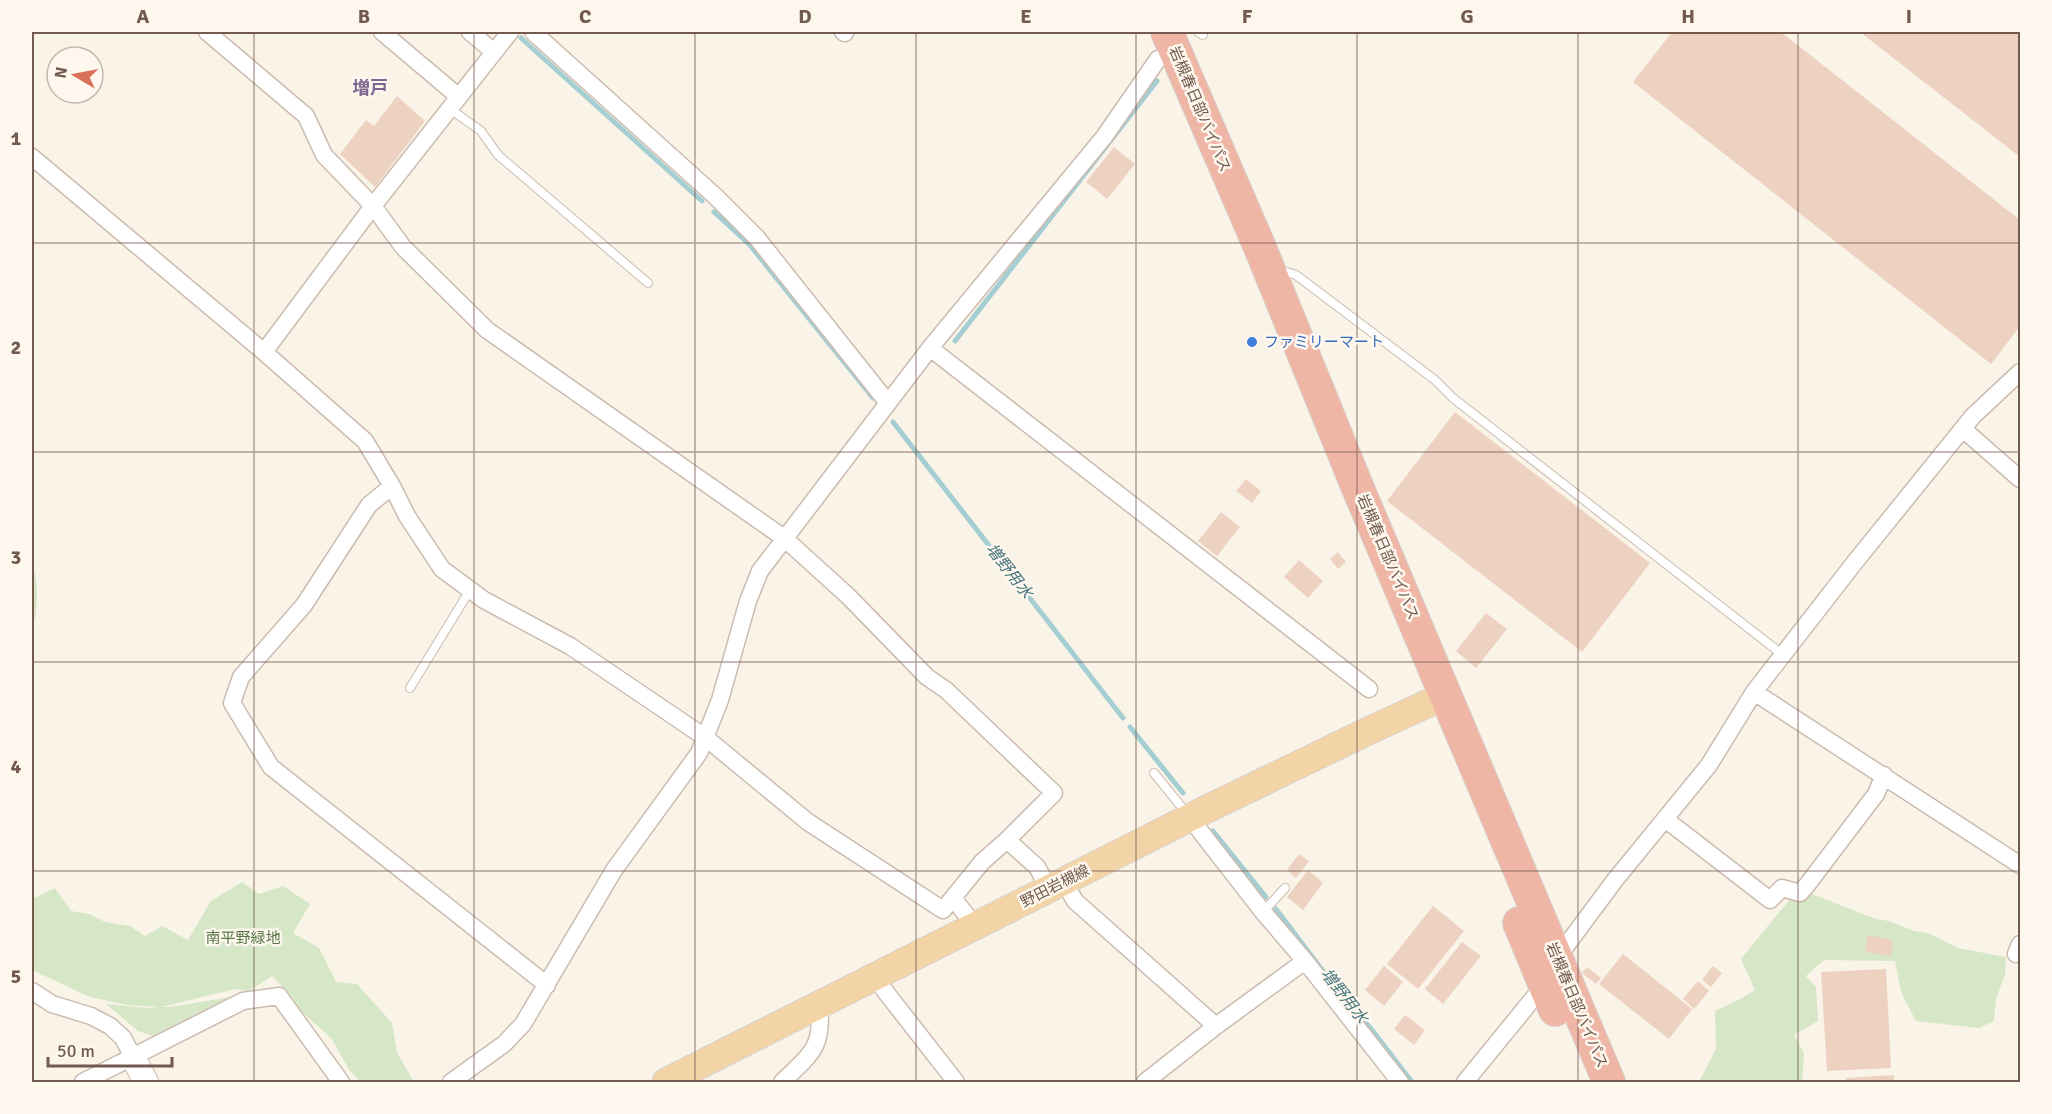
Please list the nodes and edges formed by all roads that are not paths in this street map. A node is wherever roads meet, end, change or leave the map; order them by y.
1 (207, 32) edge
2 (382, 32) edge
3 (470, 32) edge
4 (510, 32) edge
5 (533, 32) edge
6 (1174, 37) edge
7 (494, 52) junction
8 (454, 103) junction
9 (32, 157) edge
10 (373, 206) junction
11 (1267, 266) junction
12 (648, 284) dead end
13 (930, 348) junction
14 (264, 352) junction
15 (2020, 372) edge
16 (888, 403) junction
17 (1963, 429) junction
18 (2020, 479) edge
19 (392, 486) junction
20 (784, 538) junction
21 (470, 590) junction
22 (1783, 655) junction
23 (410, 688) dead end
24 (1369, 689) dead end
25 (1754, 692) junction
26 (1436, 700) junction
27 (706, 738) junction
28 (1154, 773) dead end
29 (1884, 775) junction
30 (1190, 818) junction
31 (1665, 819) junction
32 (1007, 840) junction
33 (2020, 865) edge
34 (1056, 886) junction
35 (1285, 888) dead end
36 (953, 898) junction
37 (1263, 912) junction
38 (975, 926) junction
39 (1305, 961) junction
40 (1551, 971) junction
41 (874, 977) junction
42 (547, 985) junction
43 (32, 992) edge
44 (819, 1005) junction
45 (1216, 1026) junction
46 (133, 1057) junction
47 (83, 1083) edge
48 (146, 1083) edge
49 (341, 1083) edge
50 (451, 1083) edge
51 (666, 1083) edge
52 (782, 1083) edge
53 (956, 1083) edge
54 (1145, 1083) edge
55 (1400, 1083) edge
56 (1465, 1083) edge
57 (1586, 1083) edge
58 (1610, 1083) edge

1 - 10 street
2 - 8 street
3 - 7 street
4 - 7 street
5 - 16 street
6 - 11 highway, 岩槻春日部バイパス
6 - 13 street
6 - 26 highway, 岩槻春日部バイパス
7 - 8 street
8 - 10 street
8 - 12 lane
9 - 14 street
10 - 14 street
10 - 20 street
11 - 22 lane
11 - 26 highway, 岩槻春日部バイパス
13 - 16 street
13 - 24 street
14 - 19 street
15 - 17 street
16 - 20 street
17 - 18 street
17 - 22 street
19 - 21 street
19 - 42 street
20 - 27 street
20 - 32 street
21 - 23 lane
21 - 27 street
22 - 25 street
25 - 29 street
25 - 31 street
26 - 30 main road, 野田岩槻線
26 - 40 highway, 岩槻春日部バイパス
27 - 36 street
27 - 42 street
28 - 30 lane
29 - 31 street
29 - 33 street
30 - 34 main road, 野田岩槻線
30 - 37 street
31 - 40 street
32 - 34 street
32 - 36 street
34 - 38 main road, 野田岩槻線
34 - 45 street
35 - 37 lane
36 - 38 street
37 - 39 street
38 - 41 main road, 野田岩槻線
39 - 45 street
39 - 55 street
40 - 56 street
40 - 57 highway, 岩槻春日部バイパス
40 - 58 highway, 岩槻春日部バイパス
41 - 44 main road, 野田岩槻線
41 - 53 street
42 - 50 street
43 - 46 street
44 - 51 main road, 野田岩槻線
44 - 52 street
45 - 54 street
46 - 47 street
46 - 48 street
46 - 49 street

